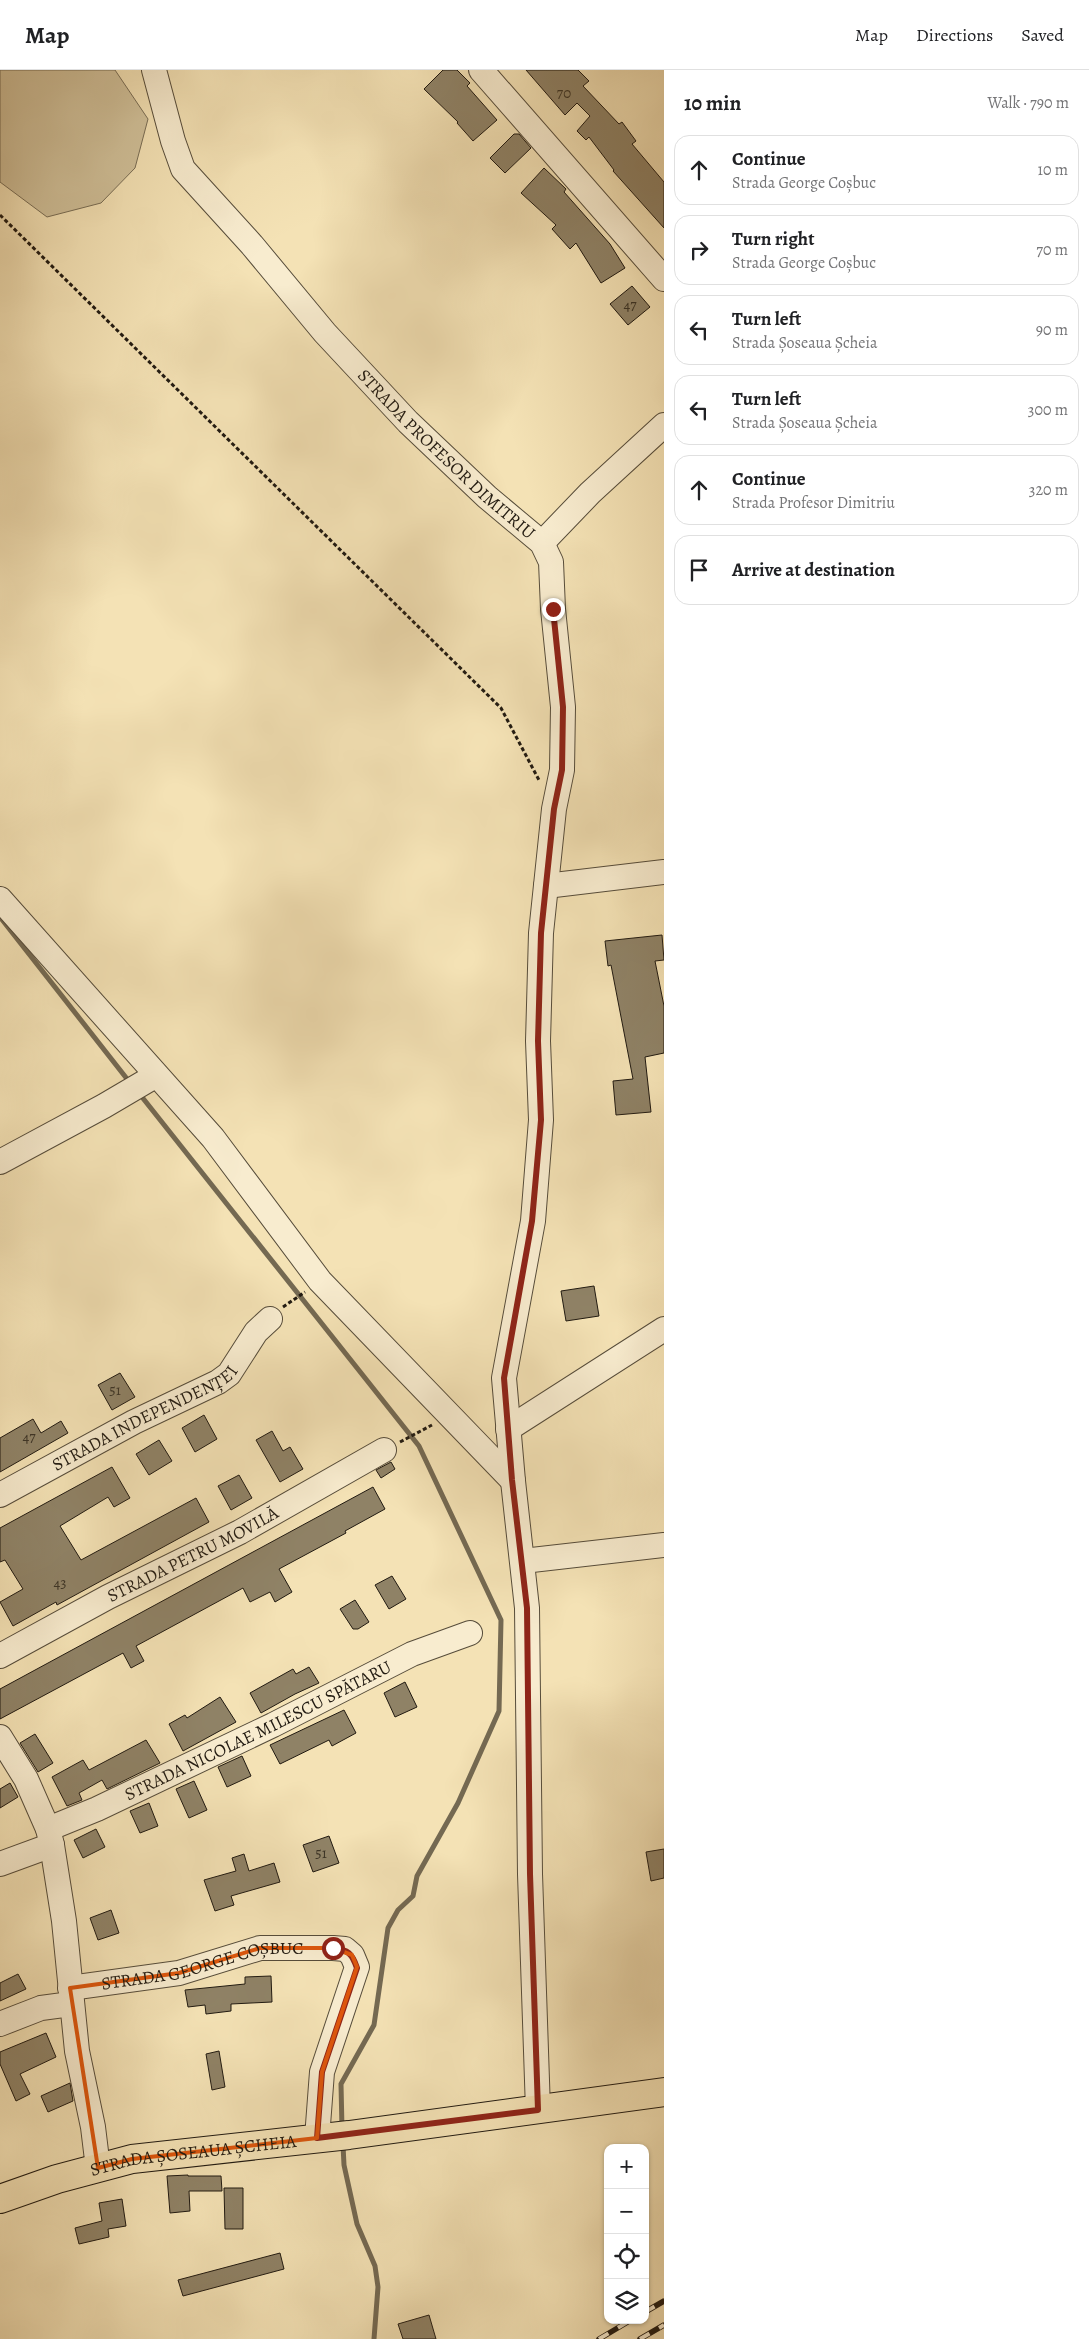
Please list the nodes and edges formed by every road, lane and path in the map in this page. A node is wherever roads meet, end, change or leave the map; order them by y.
1 (154, 70) edge
2 (481, 70) edge
3 (0, 215) edge
4 (664, 279) edge
5 (664, 425) edge
6 (542, 543) junction
7 (554, 809) junction
8 (664, 872) edge
9 (546, 886) junction
10 (0, 898) edge
11 (149, 1079) junction
12 (0, 1162) edge
13 (307, 1290) dead end
14 (289, 1303) dead end
15 (270, 1319) dead end
16 (664, 1329) edge
17 (508, 1429) junction
18 (421, 1431) dead end
19 (393, 1446) joint
20 (512, 1480) junction
21 (0, 1495) edge
22 (664, 1545) edge
23 (523, 1561) junction
24 (470, 1632) dead end
25 (0, 1656) edge
26 (2, 1742) edge
27 (50, 1837) junction
28 (0, 1864) edge
29 (71, 1996) junction
30 (0, 2024) edge
31 (664, 2092) edge
32 (538, 2110) junction
33 (331, 2137) junction
34 (98, 2168) junction
35 (0, 2199) edge

1 - 6 street, STRADA PROFESOR DIMITRIU
2 - 4 street
3 - 7 path
5 - 6 street
6 - 7 street, STRADA PROFESOR DIMITRIU
7 - 9 street, STRADA PROFESOR DIMITRIU
8 - 9 street
9 - 17 street, STRADA PROFESOR DIMITRIU
10 - 11 street
11 - 12 street
11 - 20 street
13 - 14 path
15 - 21 street, STRADA INDEPENDENȚEI
16 - 17 street
17 - 20 street
18 - 19 path
19 - 25 street, STRADA PETRU MOVILĂ
20 - 23 street
22 - 23 street
23 - 32 street
24 - 27 street, STRADA NICOLAE MILESCU SPĂTARU
26 - 27 street
27 - 28 street, STRADA NICOLAE MILESCU SPĂTARU
27 - 29 street
29 - 30 street, STRADA GEORGE COȘBUC
29 - 33 street, STRADA GEORGE COȘBUC
29 - 34 street
31 - 32 main road, STRADA ȘOSEAUA ȘCHEIA
32 - 33 main road, STRADA ȘOSEAUA ȘCHEIA
33 - 34 main road, STRADA ȘOSEAUA ȘCHEIA
34 - 35 main road, STRADA ȘOSEAUA ȘCHEIA

